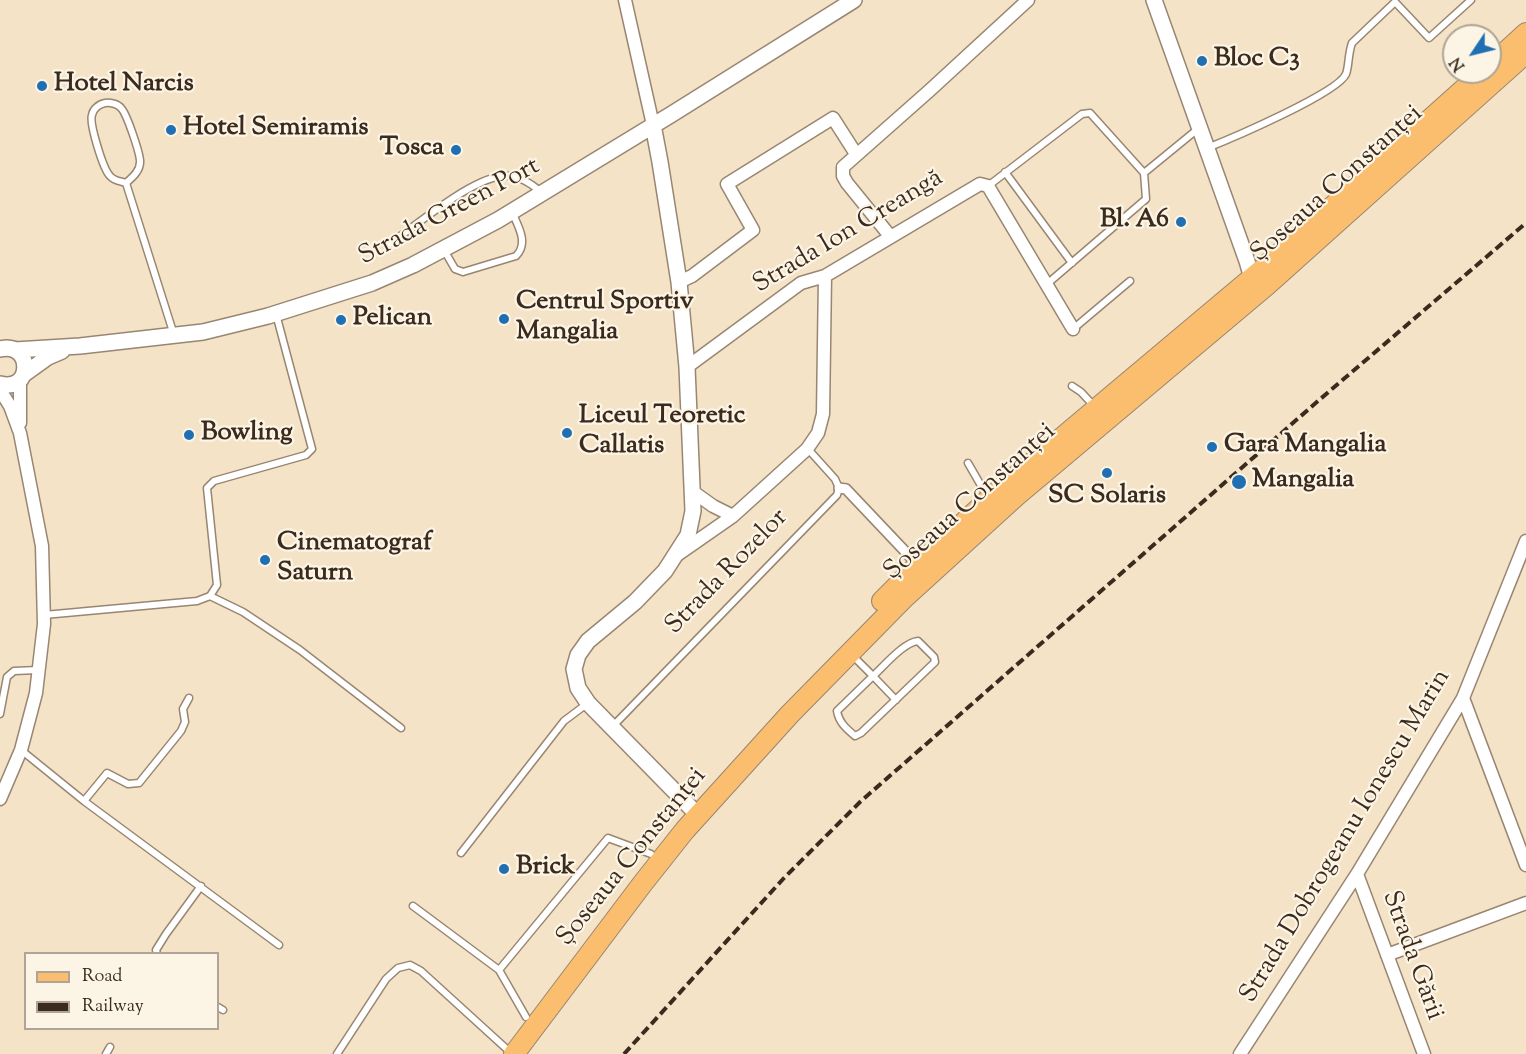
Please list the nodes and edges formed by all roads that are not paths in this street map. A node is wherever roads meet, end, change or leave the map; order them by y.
1 (625, 0) edge
2 (854, 0) edge
3 (1028, 0) edge
4 (1154, 0) edge
5 (1471, 0) edge
6 (1396, 1) edge
7 (1526, 33) edge
8 (1526, 53) edge
9 (1502, 55) edge
10 (1470, 84) edge
11 (653, 125) junction
12 (1199, 128) junction
13 (1207, 148) junction
14 (856, 154) junction
15 (1005, 172) junction
16 (1144, 174) junction
17 (126, 183) junction
18 (984, 185) junction
19 (543, 193) junction
20 (512, 212) junction
21 (890, 236) junction
22 (387, 246) dead end
23 (443, 249) junction
24 (1072, 263) junction
25 (825, 276) junction
26 (1252, 278) junction
27 (1130, 281) dead end
28 (679, 282) junction
29 (1046, 284) junction
30 (275, 314) junction
31 (1073, 329) joint
32 (174, 336) junction
33 (80, 346) junction
34 (7, 350) edge
35 (687, 367) junction
36 (22, 377) junction
37 (0, 384) edge
38 (1072, 386) dead end
39 (0, 390) edge
40 (1096, 409) junction
41 (20, 433) junction
42 (807, 448) junction
43 (968, 463) dead end
44 (839, 488) junction
45 (692, 491) junction
46 (989, 499) junction
47 (733, 516) junction
48 (1526, 541) edge
49 (676, 556) junction
50 (918, 565) junction
51 (210, 596) junction
52 (44, 615) junction
53 (850, 652) junction
54 (39, 670) junction
55 (873, 676) junction
56 (189, 698) dead end
57 (1463, 698) junction
58 (896, 700) junction
59 (588, 703) junction
60 (0, 714) edge
61 (612, 727) junction
62 (401, 728) dead end
63 (21, 750) junction
64 (0, 799) edge
65 (84, 801) junction
66 (690, 808) junction
67 (461, 853) dead end
68 (651, 854) junction
69 (1526, 866) edge
70 (1357, 874) junction
71 (201, 886) junction
72 (1526, 903) edge
73 (413, 906) dead end
74 (279, 945) dead end
75 (156, 952) edge
76 (1387, 955) junction
77 (499, 970) junction
78 (526, 1017) junction
79 (110, 1047) dead end
80 (507, 1052) edge
81 (106, 1054) edge
82 (337, 1054) edge
83 (1240, 1054) edge
84 (1424, 1054) edge

1 - 11 street, Strada Rozelor
2 - 11 street
3 - 14 street
4 - 12 street
5 - 6 lane
6 - 13 lane
7 - 9 main road
8 - 53 main road, Șoseaua Constanței
10 - 26 main road, Șoseaua Constanței
11 - 19 street, Strada Green Port
11 - 28 street, Strada Rozelor
12 - 13 street
12 - 16 lane
13 - 26 street
14 - 21 street
14 - 28 street
15 - 16 lane, Strada Ion Creangă
15 - 18 lane, Strada Ion Creangă
15 - 24 lane
16 - 24 lane
17 - 17 lane
17 - 32 lane
18 - 21 street, Strada Ion Creangă
18 - 29 street
19 - 20 street, Strada Green Port
19 - 22 lane
20 - 23 street, Strada Green Port
20 - 23 lane
21 - 25 street, Strada Ion Creangă
23 - 30 street, Strada Green Port
24 - 29 lane
25 - 35 street, Strada Ion Creangă
25 - 42 street, Strada Rozelor
26 - 40 main road, Șoseaua Constanței
27 - 31 lane
28 - 35 street, Strada Rozelor
29 - 31 street
30 - 32 street, Strada Green Port
30 - 51 lane
32 - 33 street, Strada Green Port
33 - 34 street, Strada Green Port
33 - 36 street, Strada Green Port
34 - 36 street
35 - 45 street, Strada Rozelor
36 - 37 street
36 - 41 street
38 - 40 lane
39 - 41 street
40 - 46 main road, Șoseaua Constanței
41 - 52 street
42 - 44 lane
42 - 47 street, Strada Rozelor
43 - 46 lane
44 - 50 street
44 - 61 lane, Strada Rozelor
45 - 47 street, Strada Rozelor
45 - 49 street, Strada Rozelor
46 - 50 main road, Șoseaua Constanței
47 - 49 street, Strada Rozelor
48 - 57 street, Strada Dobrogeanu Ionescu Marin
49 - 59 street, Strada Rozelor
50 - 66 main road, Șoseaua Constanței
51 - 52 lane
51 - 62 lane
52 - 54 street
53 - 55 lane
53 - 80 main road, Șoseaua Constanței
54 - 60 lane
54 - 63 street
55 - 58 lane
55 - 58 lane
55 - 58 lane
56 - 65 lane
57 - 69 street
57 - 70 street, Strada Dobrogeanu Ionescu Marin
59 - 61 street, Strada Rozelor
59 - 67 lane
61 - 66 street, Strada Rozelor
63 - 64 street
63 - 65 lane
65 - 71 lane
66 - 68 main road, Șoseaua Constanței
68 - 77 lane
68 - 78 main road, Șoseaua Constanței
70 - 76 street, Strada Gării
70 - 83 street, Strada Dobrogeanu Ionescu Marin
71 - 74 lane
71 - 75 lane
72 - 76 street
73 - 77 lane
76 - 84 street, Strada Gării
77 - 78 lane
78 - 80 main road, Șoseaua Constanței
79 - 81 lane
80 - 82 lane

